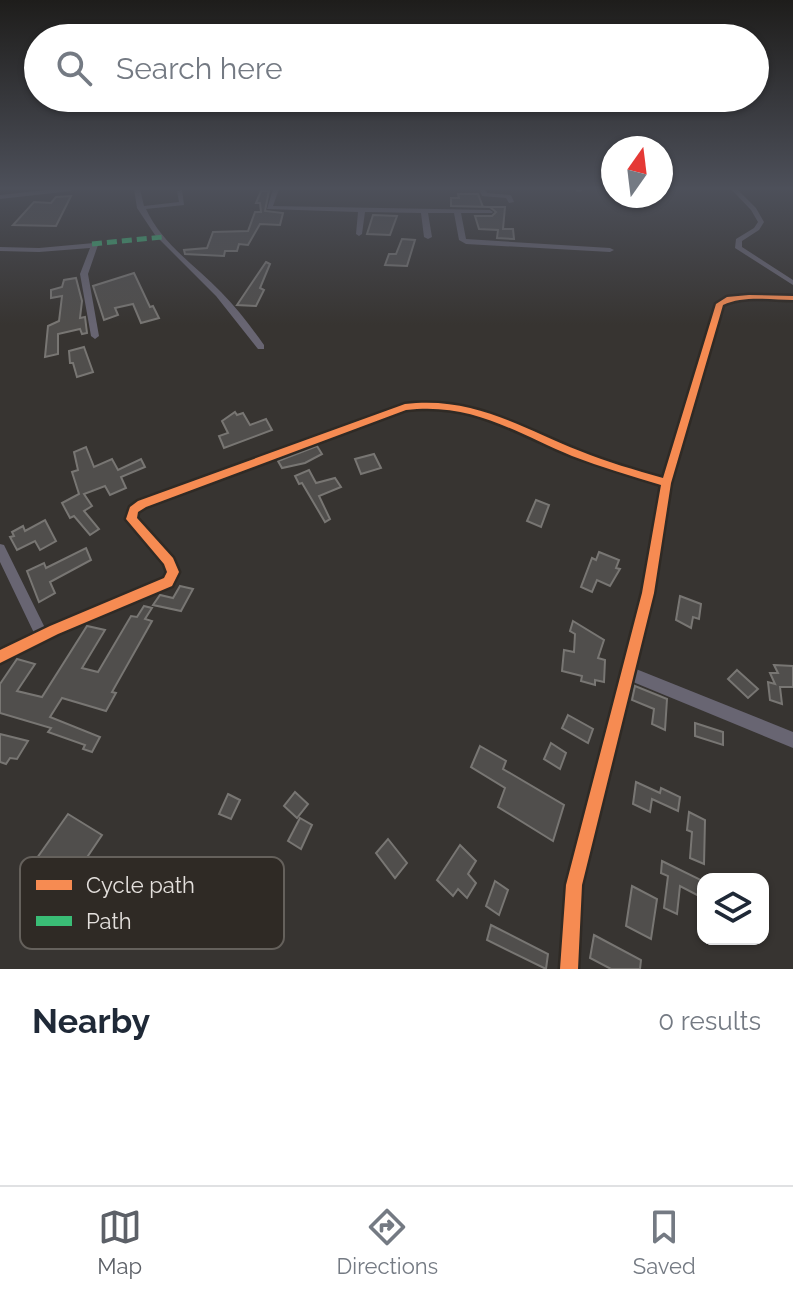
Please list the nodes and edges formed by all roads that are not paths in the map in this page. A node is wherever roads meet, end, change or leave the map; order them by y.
1 (161, 234) edge
2 (462, 234) edge
3 (748, 234) edge
4 (0, 249) edge
5 (610, 250) dead end
6 (793, 283) edge
7 (793, 298) edge
8 (95, 336) dead end
9 (261, 347) dead end
10 (666, 483) junction
11 (0, 549) edge
12 (42, 636) junction
13 (0, 657) edge
14 (628, 673) junction
15 (793, 740) edge
16 (569, 969) edge

1 - 9 street
2 - 5 street
3 - 6 street
4 - 8 street
7 - 10 street
10 - 12 street
10 - 14 street
11 - 12 street
12 - 13 street
14 - 15 street
14 - 16 street

